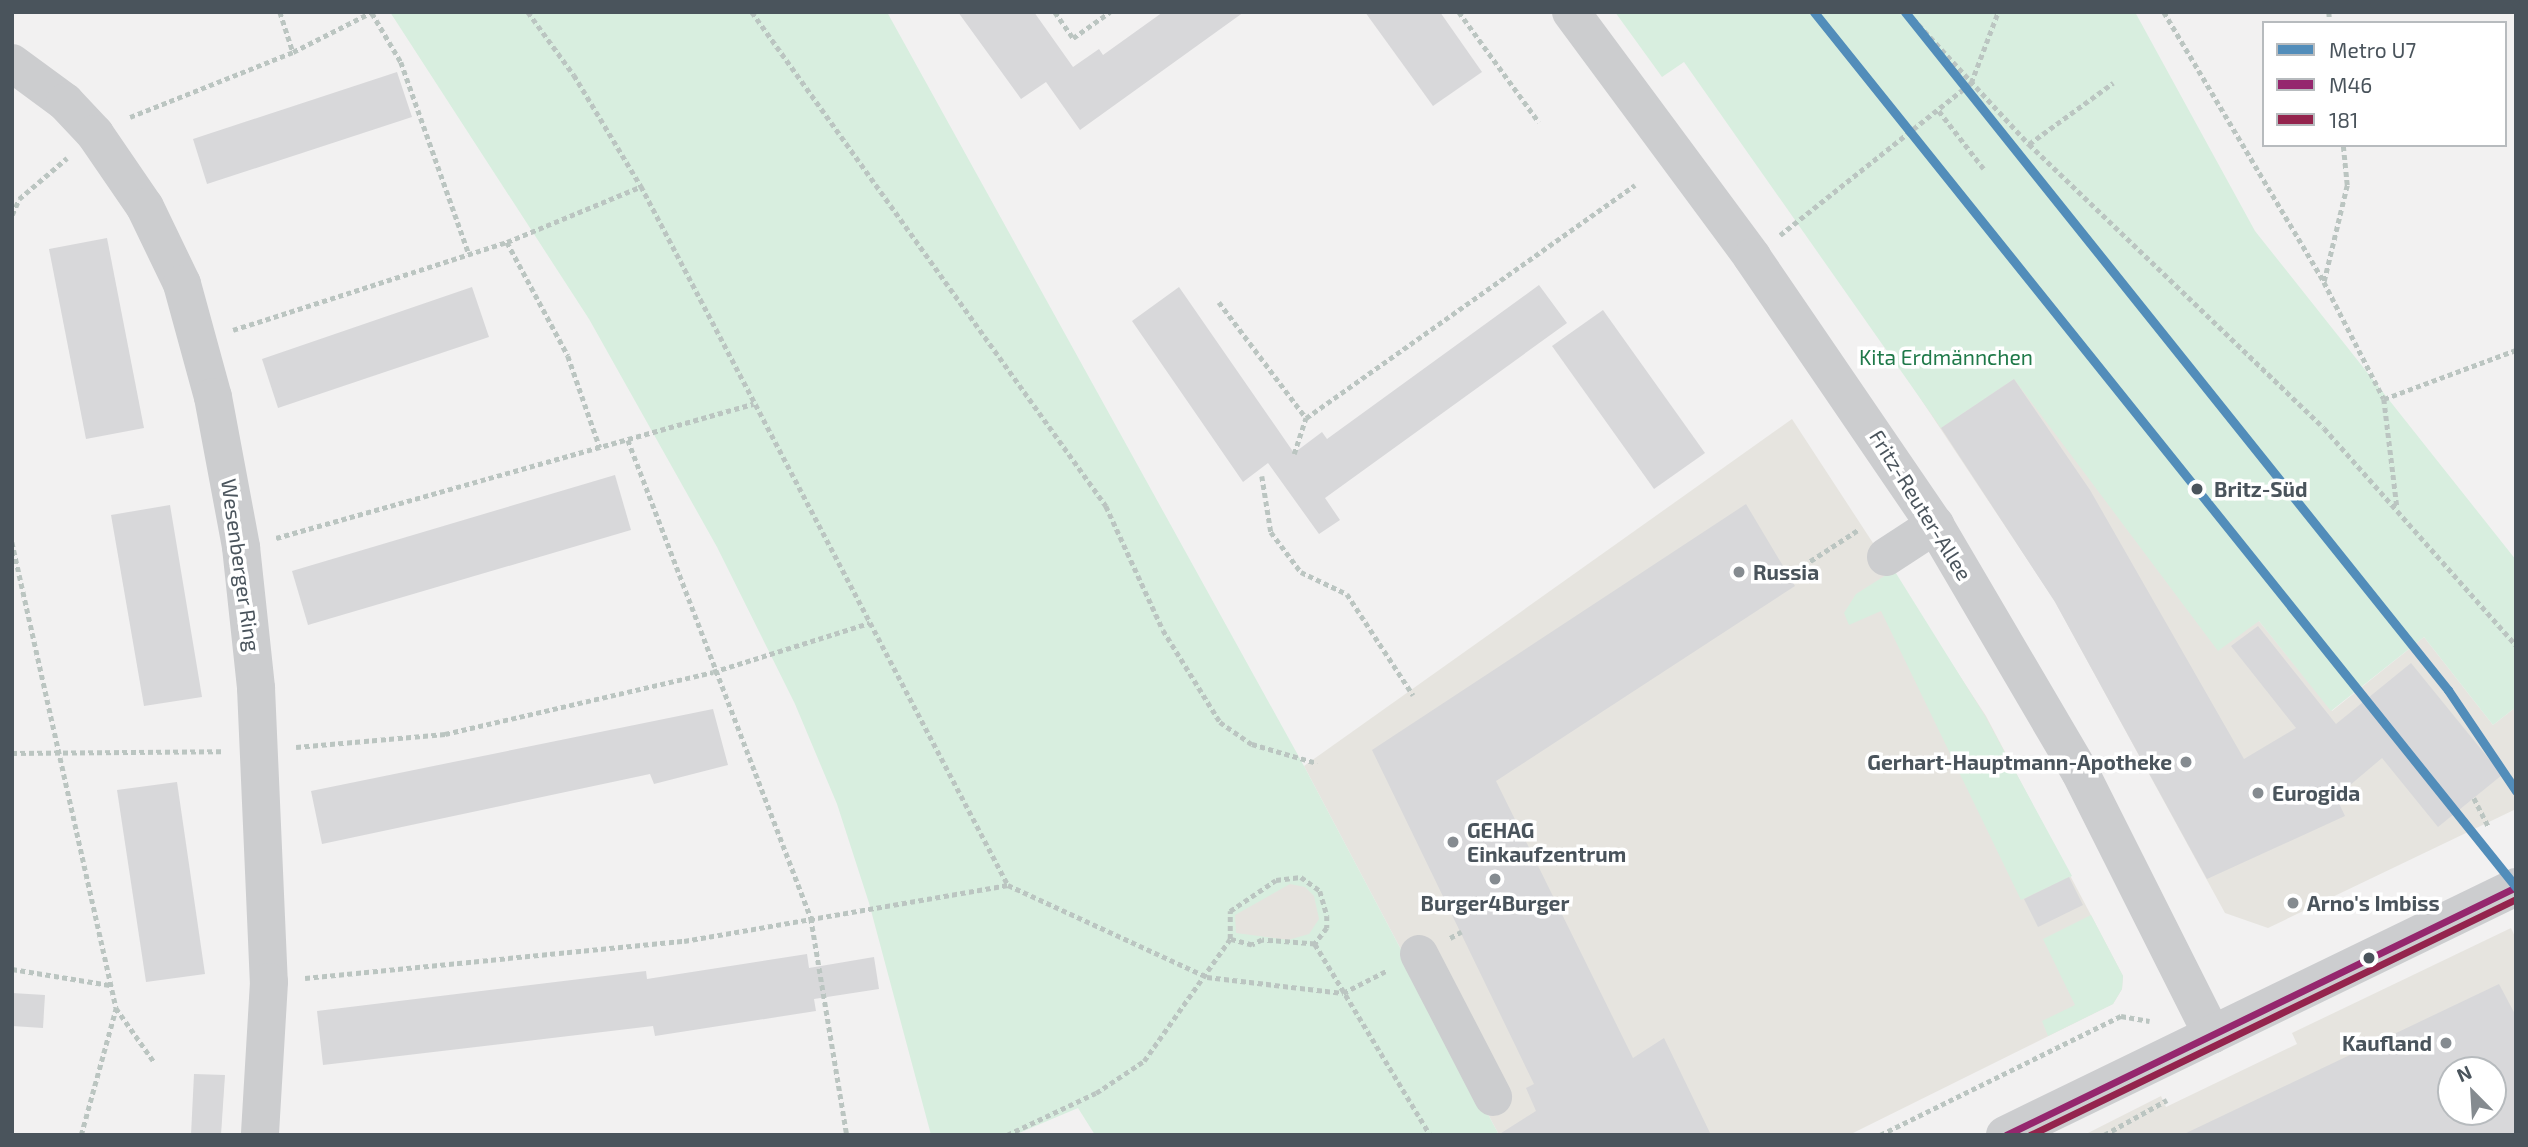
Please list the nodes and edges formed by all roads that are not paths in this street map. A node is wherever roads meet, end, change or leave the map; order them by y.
1 (1571, 12) edge
2 (12, 63) edge
3 (1935, 525) junction
4 (1886, 557) dead end
5 (2516, 887) edge
6 (1419, 954) road end
7 (2212, 1035) junction
8 (1493, 1097) dead end
9 (260, 1135) edge
10 (2005, 1135) edge

1 - 3 street, Fritz-Reuter-Allee
2 - 9 street, Wesenberger Ring
3 - 4 street
3 - 7 street, Fritz-Reuter-Allee
5 - 7 street
6 - 8 street
7 - 10 street

